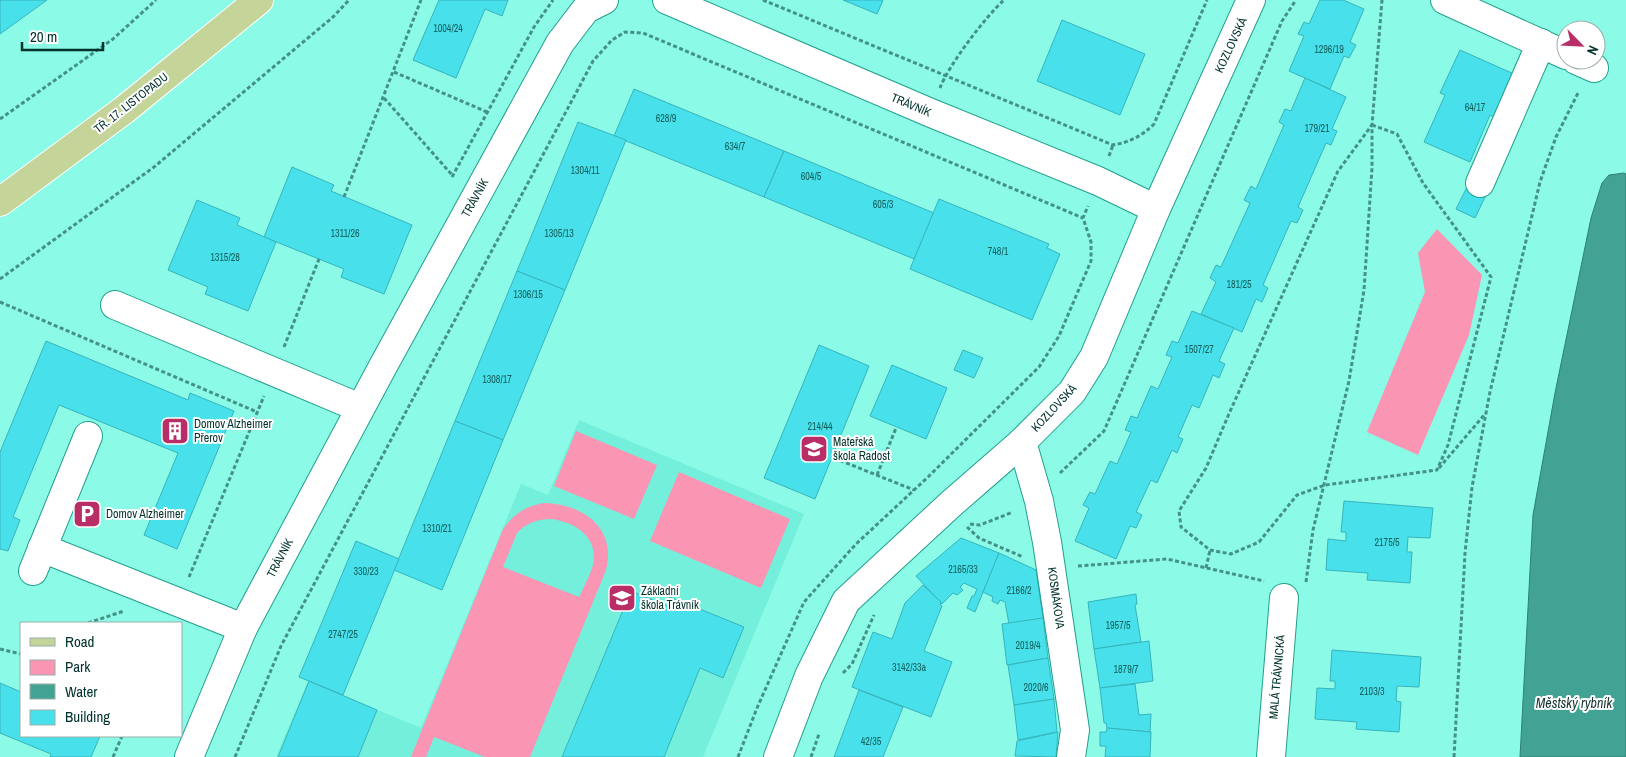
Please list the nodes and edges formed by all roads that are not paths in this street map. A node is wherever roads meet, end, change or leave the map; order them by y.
1 (259, 0) edge
2 (604, 0) edge
3 (667, 0) edge
4 (1251, 0) edge
5 (1445, 0) edge
6 (1480, 7) edge
7 (1541, 44) junction
8 (1556, 51) edge
9 (1480, 183) dead end
10 (0, 202) edge
11 (1156, 210) junction
12 (115, 305) dead end
13 (360, 408) junction
14 (88, 436) dead end
15 (1022, 442) junction
16 (1276, 590) road end
17 (242, 628) junction
18 (189, 757) edge
19 (778, 757) edge
20 (1071, 757) edge
21 (1271, 757) edge

1 - 10 main road, TŘ. 17. LISTOPADU
2 - 13 street, TRÁVNÍK
3 - 11 street, TRÁVNÍK
4 - 11 street, KOZLOVSKÁ
5 - 6 street
6 - 7 street
7 - 8 street
7 - 9 street
11 - 15 street, KOZLOVSKÁ
12 - 13 street
13 - 17 street, TRÁVNÍK
14 - 17 street
15 - 19 street, KOZLOVSKÁ
15 - 20 street, KOSMÁKOVA
16 - 21 street, MALÁ TRÁVNICKÁ
17 - 18 street, TRÁVNÍK

